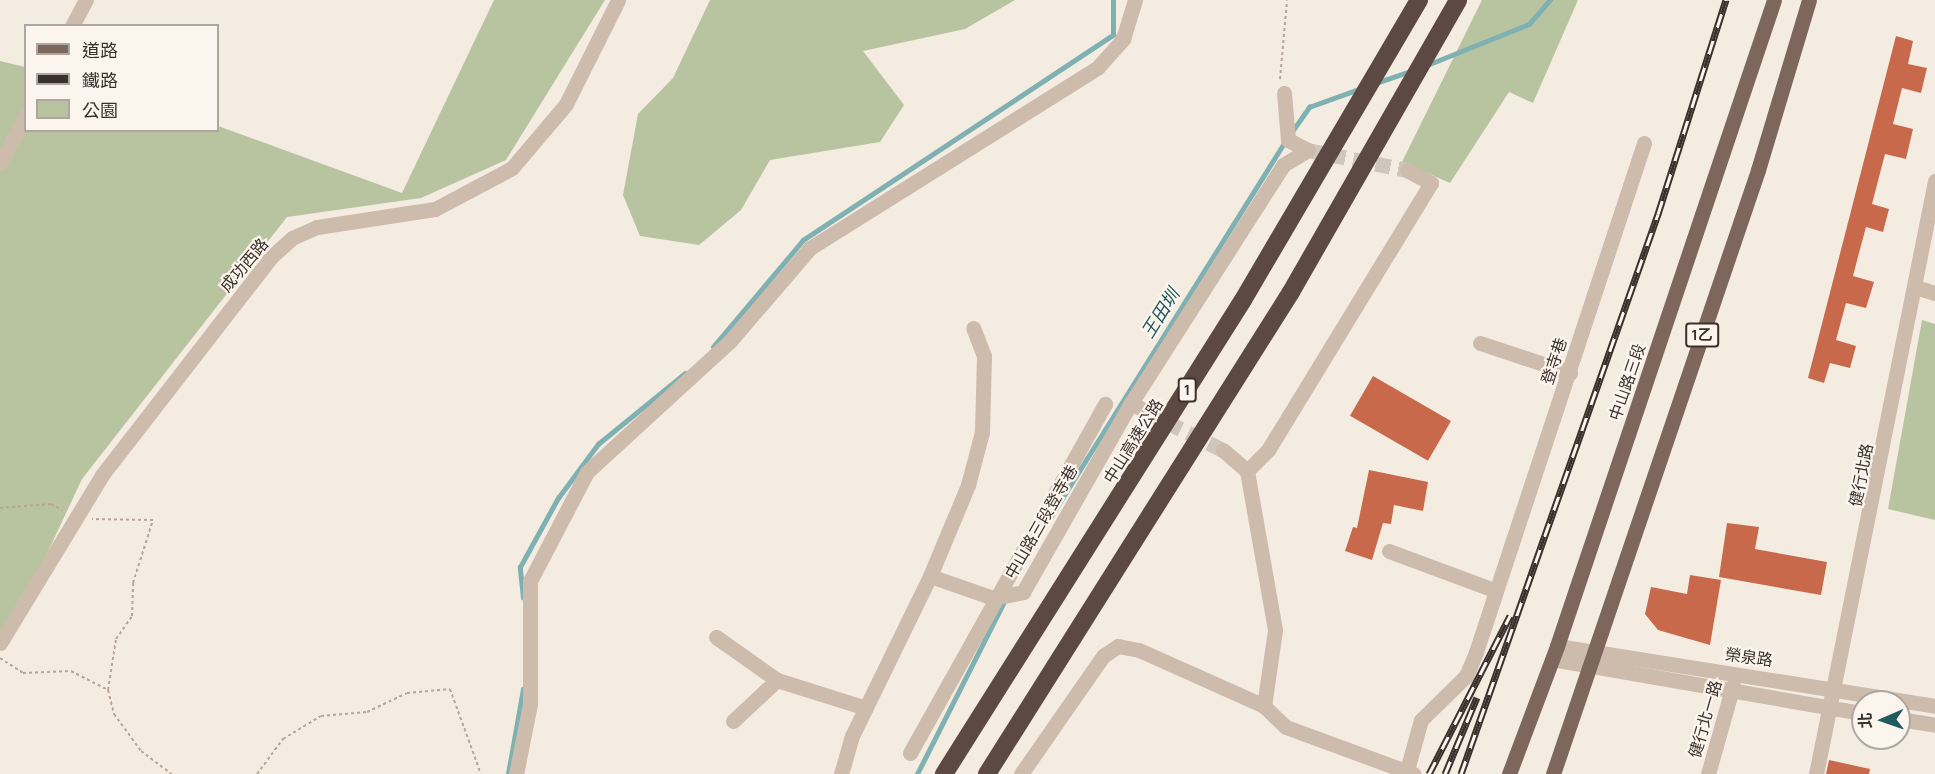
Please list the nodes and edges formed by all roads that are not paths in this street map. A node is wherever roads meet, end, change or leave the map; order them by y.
1 (86, 0) edge
2 (618, 0) edge
3 (1135, 0) edge
4 (1419, 0) edge
5 (1458, 0) edge
6 (1774, 0) edge
7 (1809, 0) edge
8 (73, 24) edge
9 (1284, 93) road end
10 (24, 119) edge
11 (1644, 143) dead end
12 (0, 163) edge
13 (1407, 170) tunnel mouth
14 (1935, 181) edge
15 (1915, 287) junction
16 (1935, 293) edge
17 (973, 328) dead end
18 (1480, 343) dead end
19 (1570, 373) junction
20 (1131, 403) junction
21 (1105, 404) dead end
22 (1147, 412) tunnel mouth
23 (1223, 450) tunnel mouth
24 (1247, 471) junction
25 (1389, 550) dead end
26 (930, 576) junction
27 (1494, 590) junction
28 (993, 598) junction
29 (716, 637) dead end
30 (0, 643) edge
31 (1596, 651) junction
32 (1554, 653) junction
33 (1590, 668) junction
34 (1737, 674) junction
35 (777, 680) junction
36 (1834, 687) junction
37 (1731, 692) junction
38 (1264, 706) junction
39 (1935, 706) edge
40 (866, 708) junction
41 (1830, 708) junction
42 (1851, 711) edge
43 (733, 721) dead end
44 (1911, 721) edge
45 (1935, 725) edge
46 (910, 753) dead end
47 (1410, 772) edge
48 (516, 774) edge
49 (841, 774) edge
50 (944, 774) edge
51 (987, 774) edge
52 (1021, 774) edge
53 (1509, 774) edge
54 (1553, 774) edge
55 (1708, 774) edge
56 (1816, 774) edge

1 - 8 street
2 - 30 street, 成功西路
3 - 48 street
4 - 50 highway, 中山高速公路 / 1
5 - 51 highway, 1
6 - 32 main road, 中山路三段 / 1乙
7 - 31 main road, 1乙
9 - 20 street, 中山路三段登寺巷
10 - 12 street
11 - 19 street, 登寺巷
13 - 24 street
14 - 15 street, 健行北路
15 - 16 street
15 - 36 street, 健行北路
17 - 26 street
18 - 19 street
19 - 27 street, 登寺巷
20 - 22 street
20 - 28 street, 中山路三段登寺巷
21 - 28 street
23 - 24 street
24 - 38 street
25 - 27 street
26 - 28 street
26 - 40 street
27 - 47 street, 登寺巷
28 - 46 street
29 - 35 street
31 - 32 street, 榮泉路
31 - 33 main road, 1乙
31 - 34 street, 榮泉路
32 - 33 street
32 - 53 main road, 中山路三段 / 1乙
33 - 37 street
33 - 54 main road, 1乙
34 - 36 street, 榮泉路
34 - 37 street, 健行北一路
35 - 40 street
35 - 43 street
36 - 39 street, 榮泉路
36 - 41 street, 健行北路
37 - 41 street
37 - 55 street, 健行北一路
38 - 47 street
38 - 52 street
40 - 49 street
41 - 42 street
41 - 56 street, 健行北路
44 - 45 street

